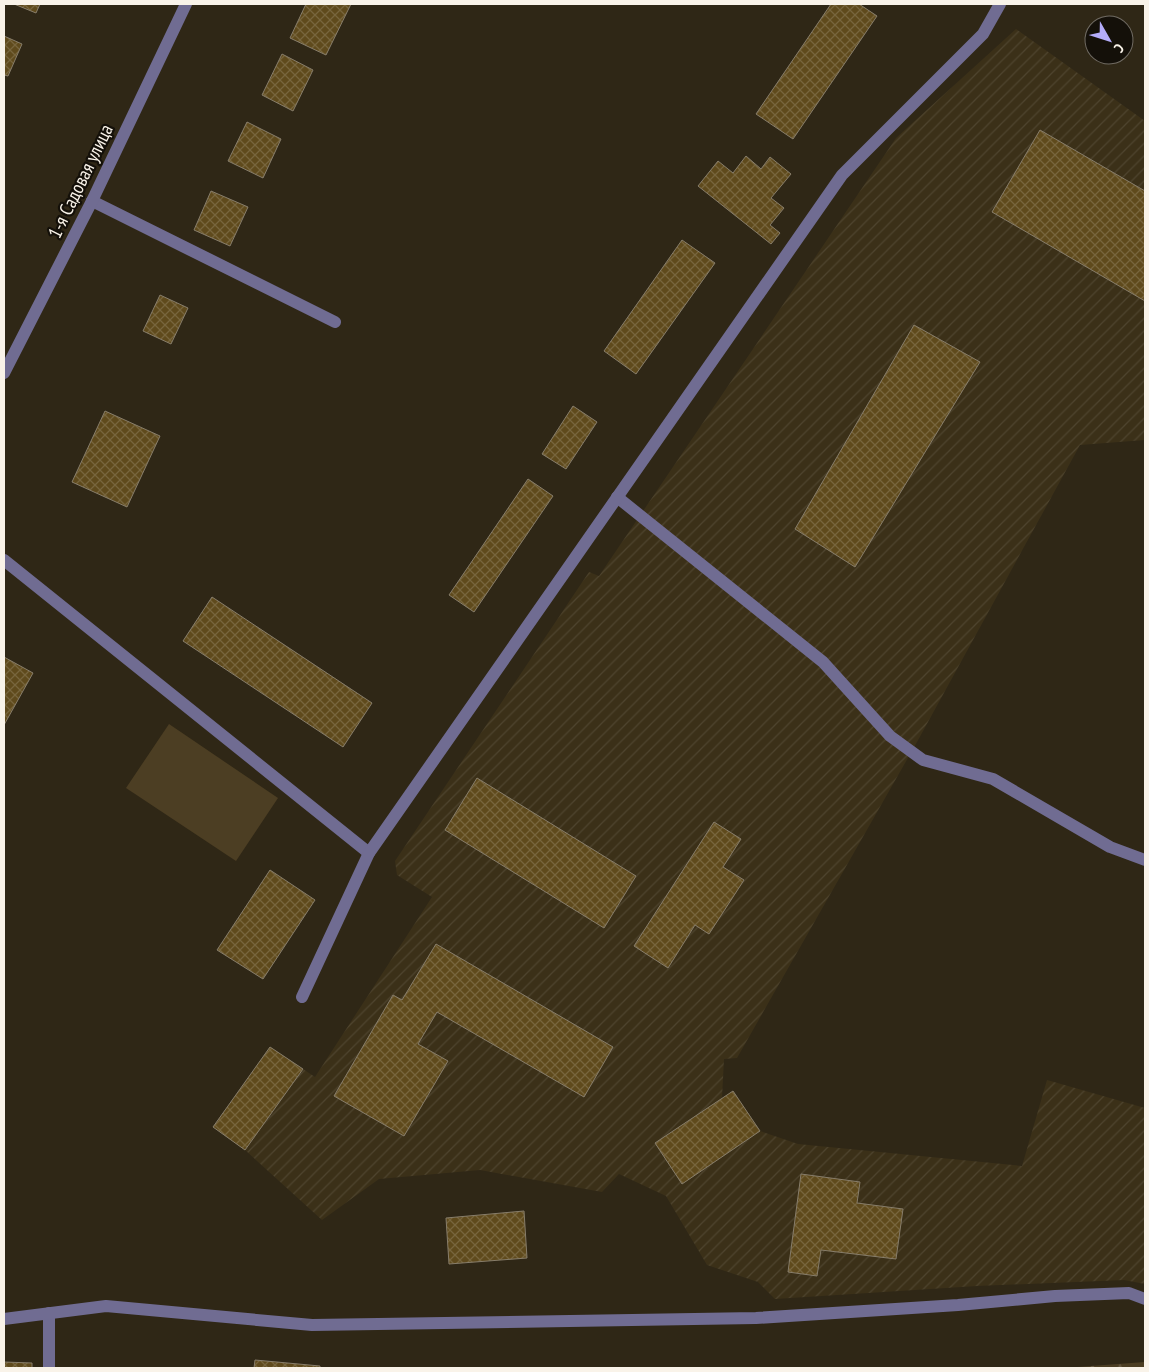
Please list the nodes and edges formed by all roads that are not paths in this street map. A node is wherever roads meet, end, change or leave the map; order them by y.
1 (186, 4) edge
2 (1000, 4) edge
3 (92, 201) junction
4 (335, 322) dead end
5 (4, 373) edge
6 (617, 497) junction
7 (4, 560) edge
8 (369, 853) junction
9 (1145, 860) edge
10 (302, 997) dead end
11 (1145, 1299) edge
12 (49, 1313) junction
13 (4, 1319) edge
14 (49, 1368) edge

1 - 3 street, 1-я Садовая улица
2 - 6 street
3 - 4 street
3 - 5 street, 1-я Садовая улица
6 - 8 street
6 - 9 street
7 - 8 street
8 - 10 street
11 - 12 street
12 - 13 street
12 - 14 street

